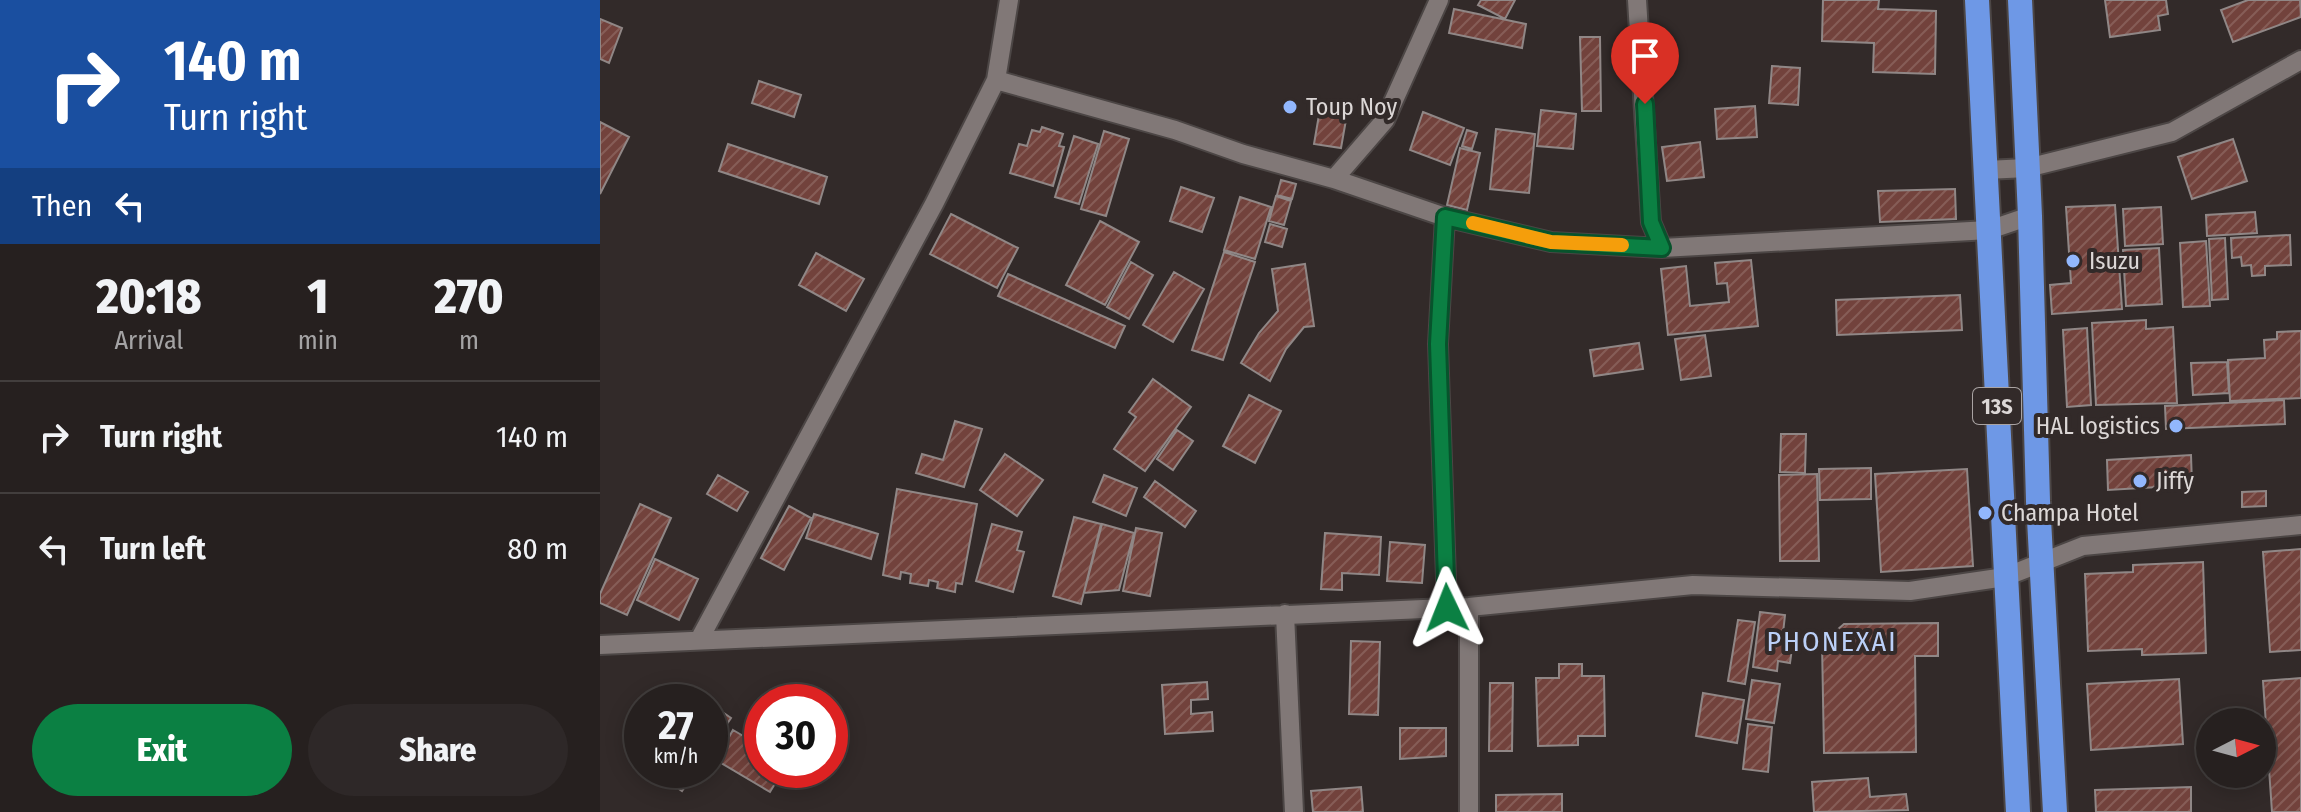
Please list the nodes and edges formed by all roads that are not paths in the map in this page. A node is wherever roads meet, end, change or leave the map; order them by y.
1 (1009, 0) edge
2 (1439, 0) edge
3 (1637, 0) edge
4 (1977, 0) edge
5 (2020, 0) edge
6 (2301, 60) edge
7 (996, 80) junction
8 (2027, 168) junction
9 (1986, 170) junction
10 (1334, 179) junction
11 (2030, 216) junction
12 (1445, 217) junction
13 (1989, 230) junction
14 (1662, 248) junction
15 (2301, 525) edge
16 (2043, 560) junction
17 (2005, 577) junction
18 (1469, 607) junction
19 (1447, 608) junction
20 (1285, 614) junction
21 (699, 640) junction
22 (600, 645) edge
23 (1294, 812) edge
24 (1469, 812) edge
25 (2018, 812) edge
26 (2055, 812) edge

1 - 7 street
2 - 10 street
3 - 14 street
4 - 9 highway, 13S
5 - 8 highway, 13S
6 - 8 street
7 - 10 street
7 - 21 street
8 - 9 street
8 - 11 highway, 13S
9 - 13 highway, 13S
10 - 12 street
11 - 13 street
11 - 16 highway, 13S
12 - 14 street
12 - 19 street
13 - 14 street
13 - 17 highway, 13S
15 - 16 street
16 - 17 street
16 - 26 highway, 13S
17 - 18 street
17 - 25 highway, 13S
18 - 19 street
18 - 24 street
19 - 20 street
20 - 21 street
20 - 23 street
21 - 22 street

